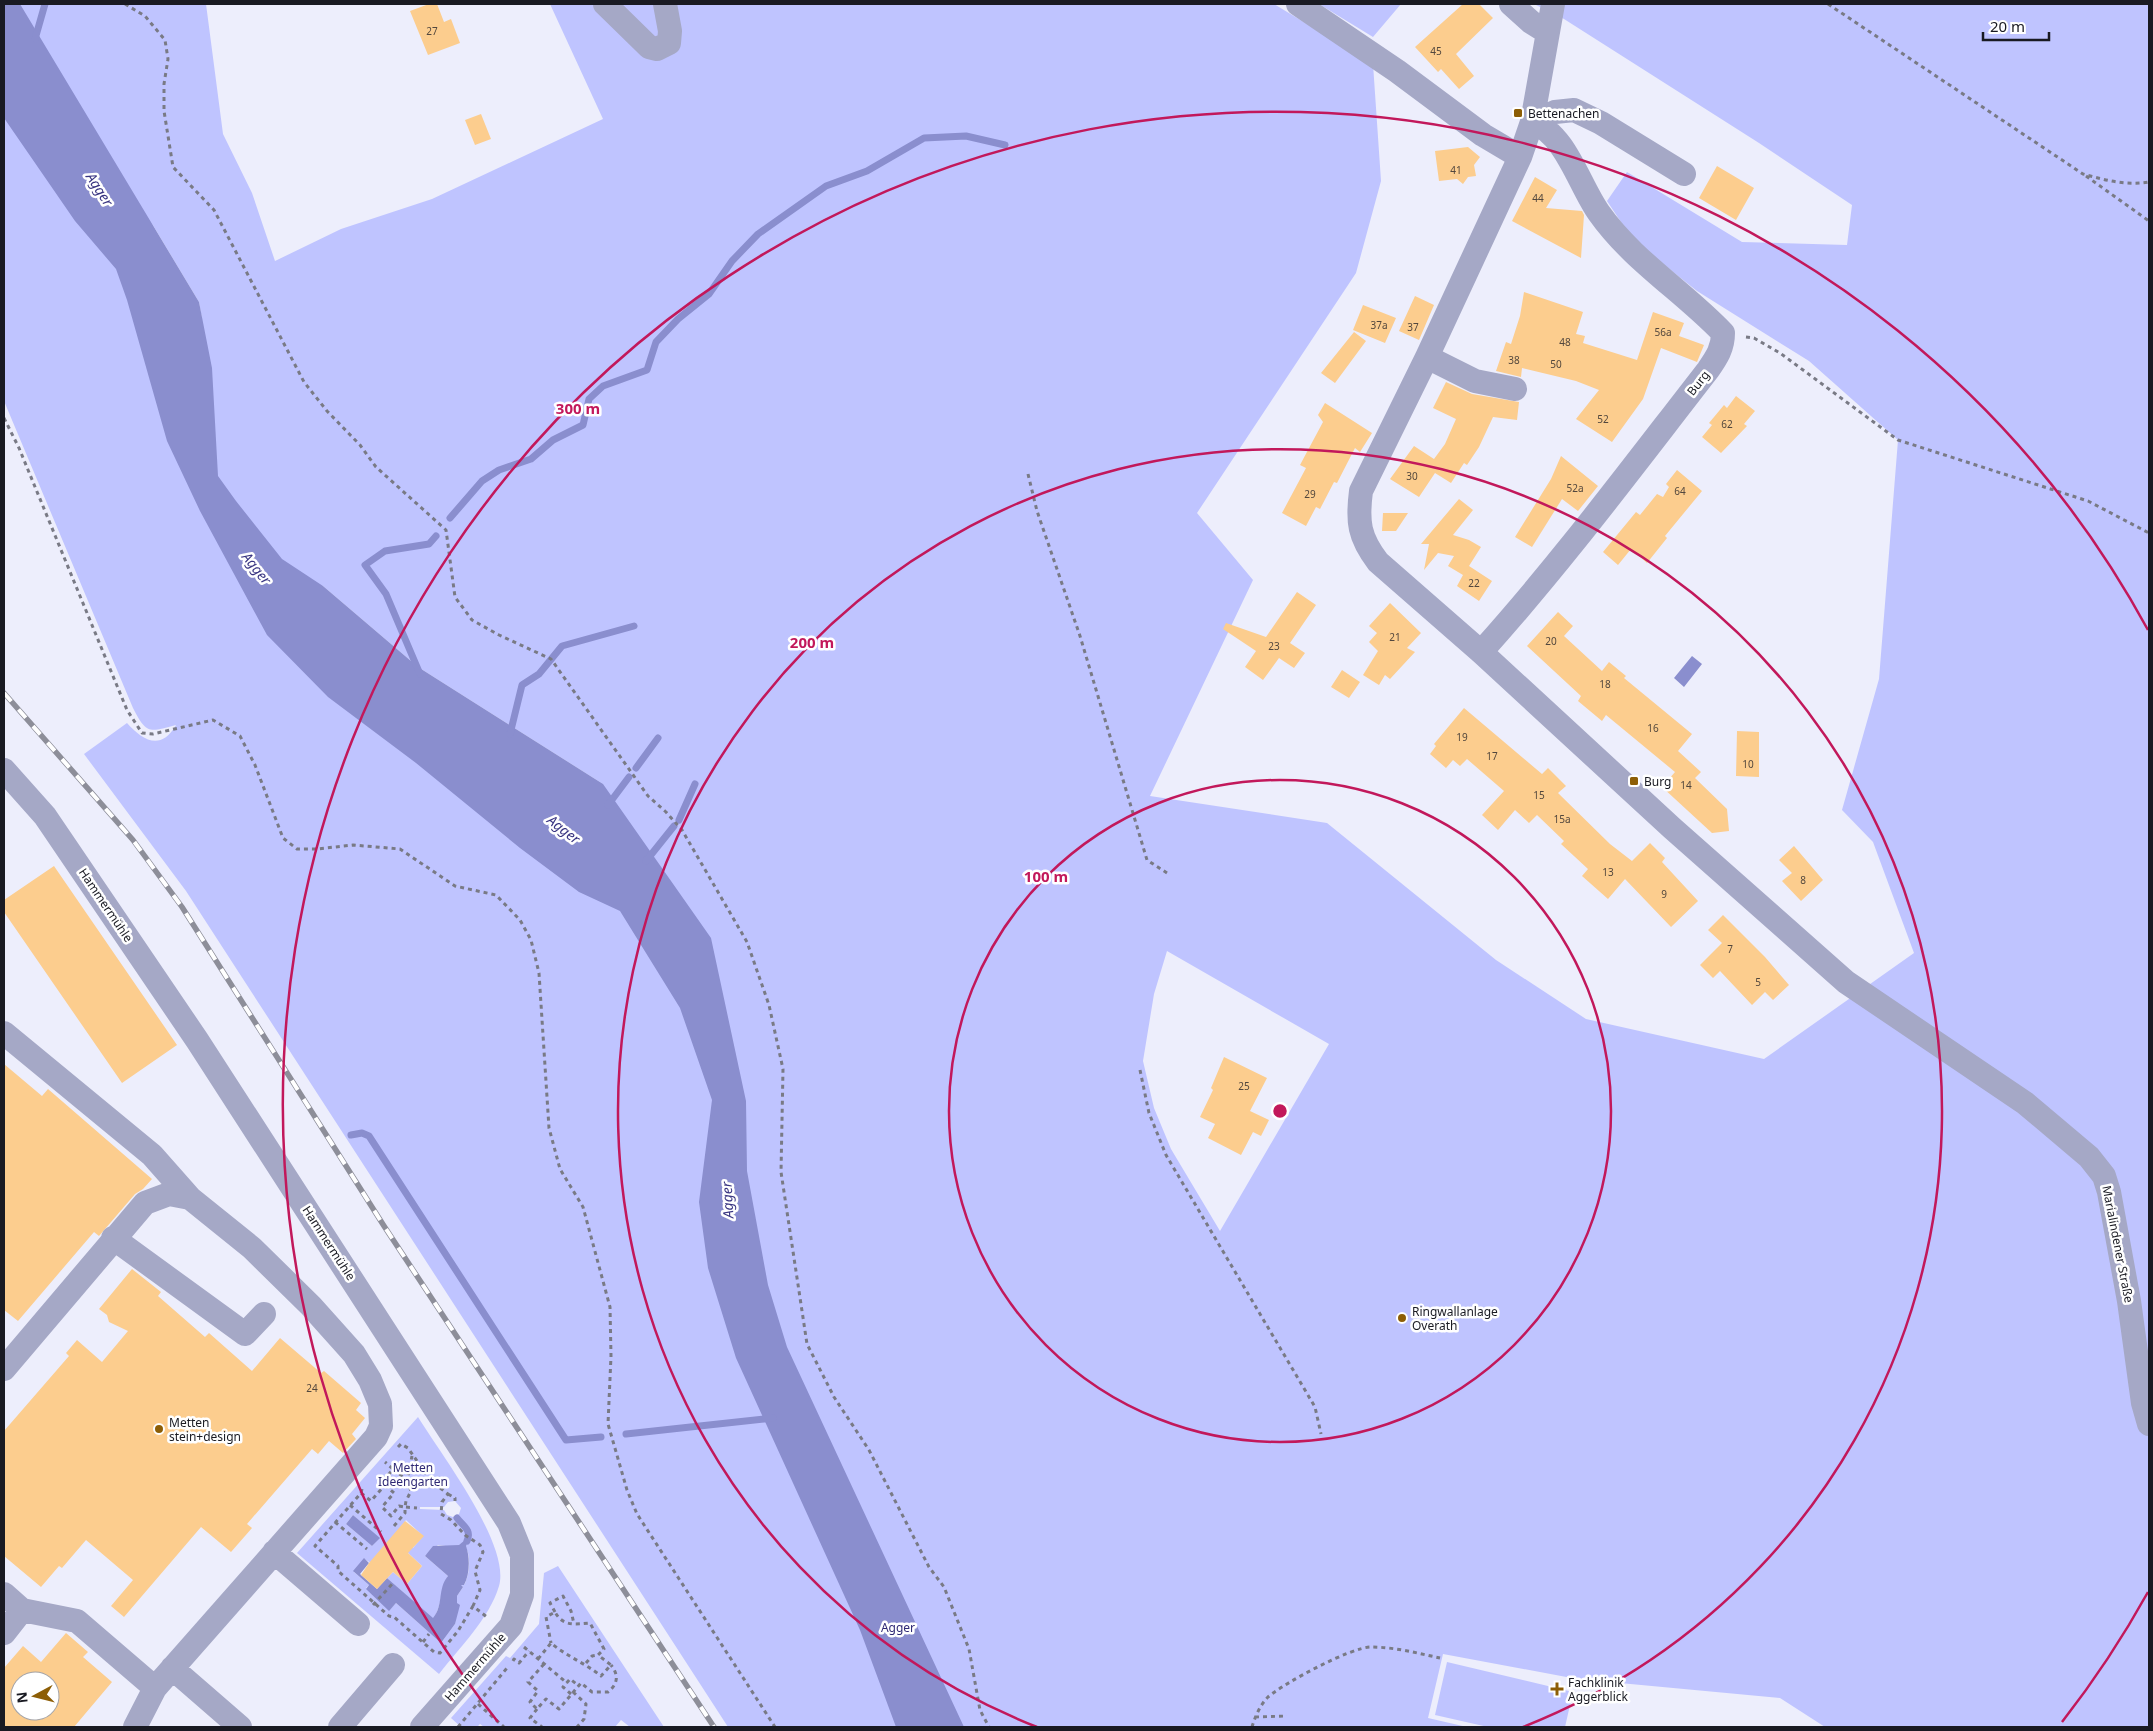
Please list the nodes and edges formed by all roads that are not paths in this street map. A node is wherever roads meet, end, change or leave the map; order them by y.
1 (605, 4) edge
2 (665, 4) edge
3 (1298, 4) edge
4 (1511, 4) edge
5 (1553, 4) edge
6 (1547, 32) junction
7 (1532, 122) junction
8 (1520, 157) junction
9 (1684, 174) dead end
10 (1427, 357) junction
11 (1515, 389) dead end
12 (1481, 652) junction
13 (4, 770) edge
14 (7, 1043) edge
15 (190, 1198) junction
16 (113, 1238) junction
17 (264, 1314) dead end
18 (4, 1369) edge
19 (2149, 1424) edge
20 (274, 1552) junction
21 (4, 1594) edge
22 (22, 1610) junction
23 (358, 1624) dead end
24 (4, 1633) edge
25 (393, 1665) dead end
26 (172, 1668) junction
27 (156, 1688) junction
28 (138, 1726) edge
29 (240, 1727) edge
30 (340, 1727) edge
31 (422, 1727) edge

1 - 2 street
3 - 8 street
4 - 6 street
5 - 6 street
6 - 7 street
7 - 8 street
7 - 9 street
7 - 12 street, Burg
8 - 10 street
10 - 11 street
10 - 12 street
12 - 19 street, Marialindener Straße
13 - 31 street, Hammermühle
14 - 15 street
15 - 16 street
15 - 20 street
16 - 17 street
16 - 18 street
20 - 23 street
20 - 26 street
21 - 22 street
22 - 24 street
22 - 27 street
25 - 30 street
26 - 27 street
26 - 29 street
27 - 28 street

